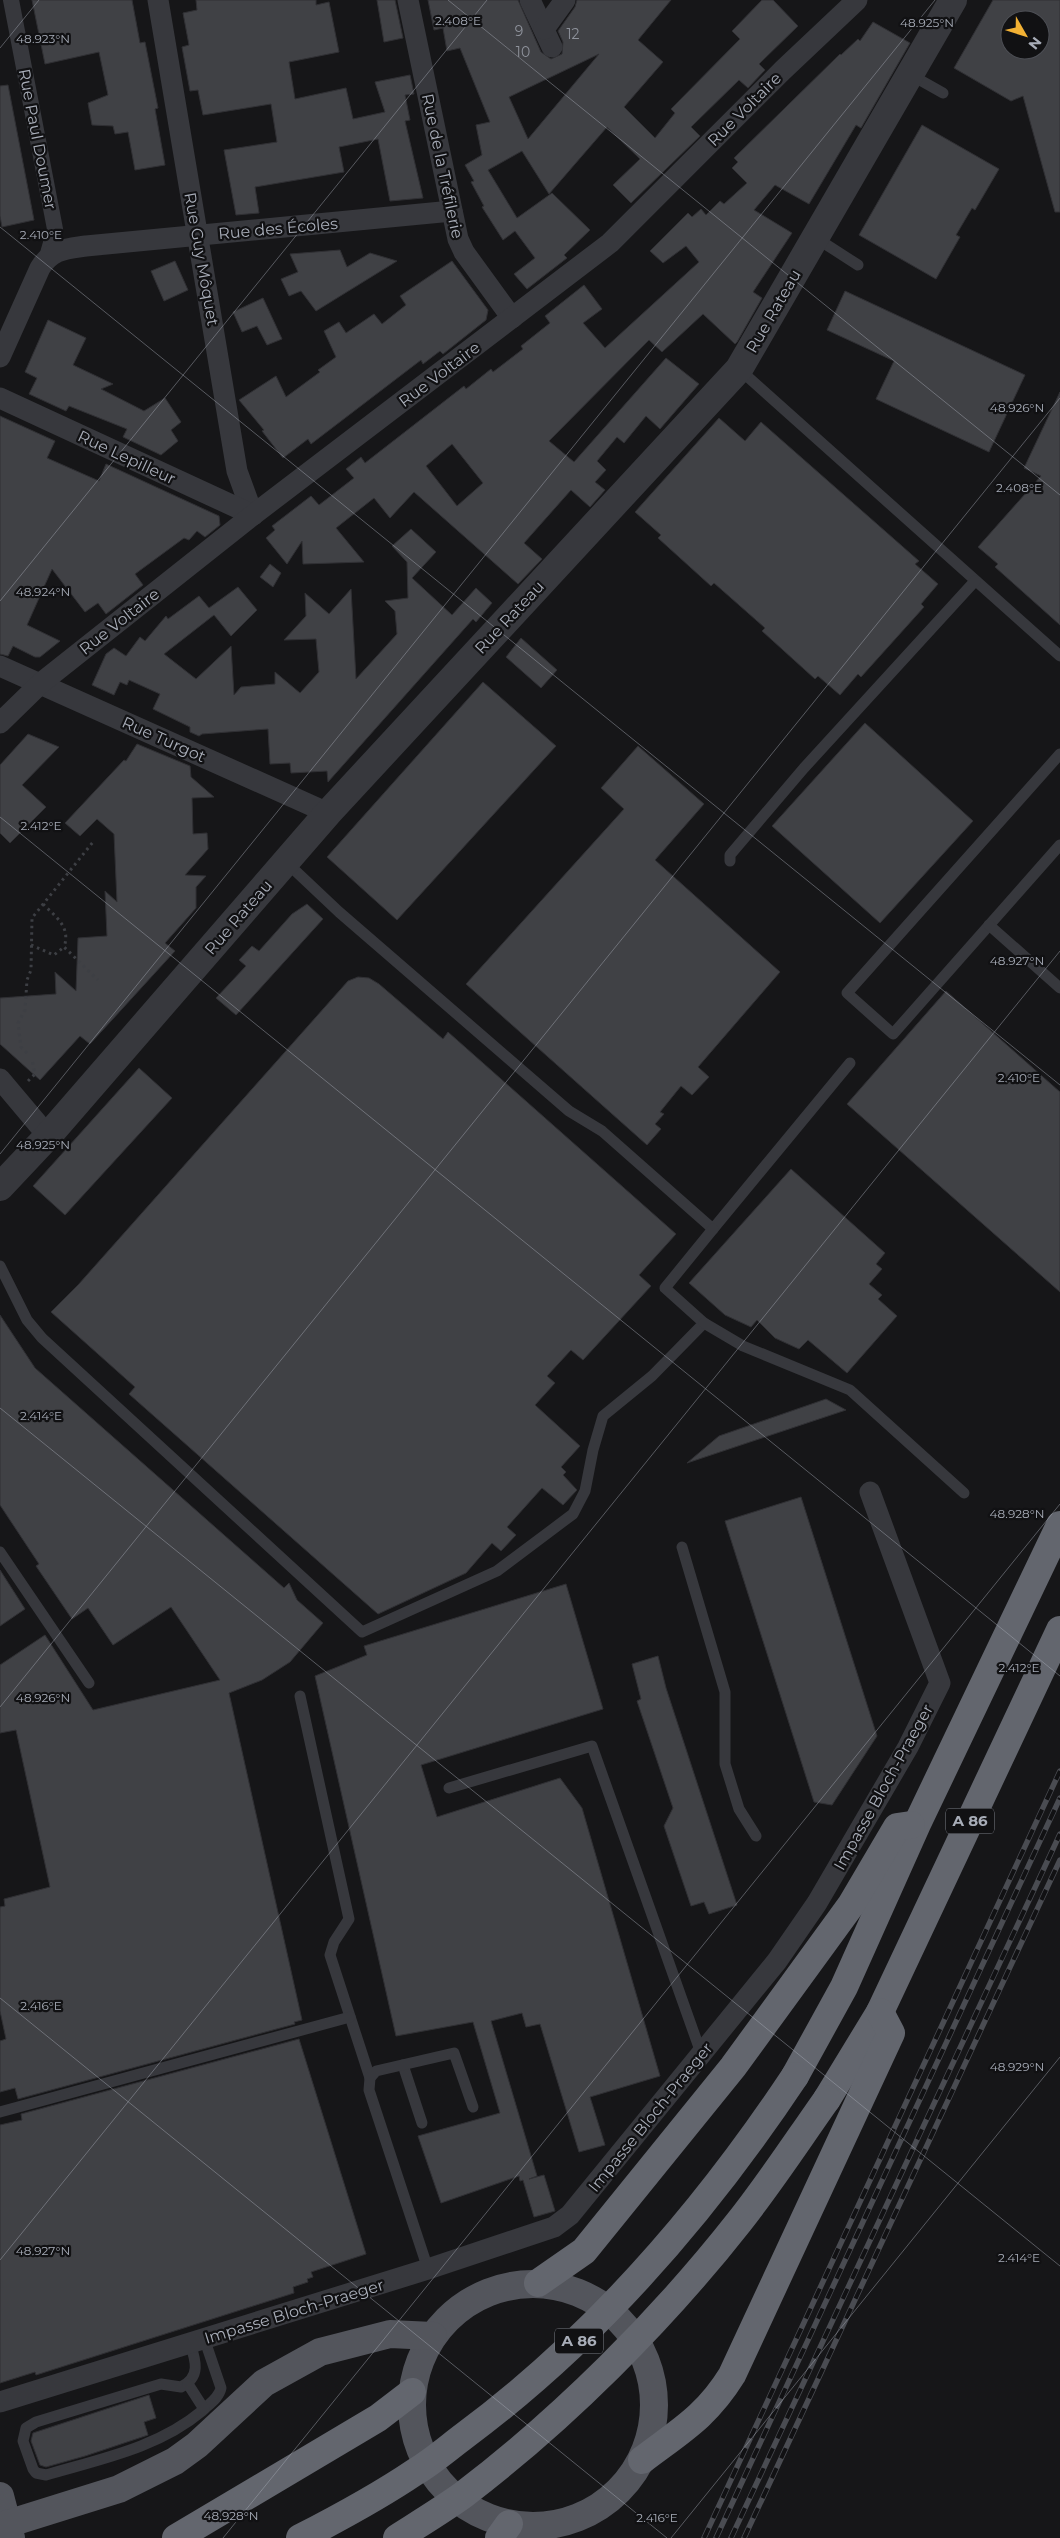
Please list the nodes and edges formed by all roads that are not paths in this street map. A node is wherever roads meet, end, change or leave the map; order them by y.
1 (11, 0) edge
2 (158, 0) edge
3 (408, 0) edge
4 (530, 0) edge
5 (565, 0) edge
6 (857, 0) edge
7 (953, 0) edge
8 (911, 75) junction
9 (943, 93) dead end
10 (452, 211) junction
11 (198, 235) junction
12 (816, 238) junction
13 (47, 257) junction
14 (858, 265) dead end
15 (512, 318) junction
16 (0, 357) edge
17 (739, 369) junction
18 (0, 398) edge
19 (254, 515) junction
20 (975, 581) junction
21 (1060, 656) edge
22 (0, 666) edge
23 (40, 683) junction
24 (0, 723) edge
25 (1060, 754) edge
26 (328, 813) junction
27 (1060, 845) edge
28 (730, 861) dead end
29 (286, 862) junction
30 (989, 925) junction
31 (1060, 988) edge
32 (850, 1063) dead end
33 (0, 1080) edge
34 (48, 1136) junction
35 (0, 1187) edge
36 (713, 1229) junction
37 (0, 1266) edge
38 (704, 1323) junction
39 (870, 1492) dead end
40 (964, 1493) dead end
41 (1060, 1525) edge
42 (682, 1547) dead end
43 (0, 1552) edge
44 (1060, 1630) edge
45 (89, 1683) dead end
46 (300, 1696) dead end
47 (449, 1788) dead end
48 (917, 1824) junction
49 (756, 1836) dead end
50 (880, 2012) junction
51 (350, 2016) junction
52 (701, 2053) junction
53 (403, 2065) junction
54 (370, 2078) junction
55 (473, 2107) dead end
56 (0, 2112) edge
57 (422, 2122) dead end
58 (428, 2269) junction
59 (538, 2283) junction
60 (433, 2336) junction
61 (197, 2341) junction
62 (188, 2384) junction
63 (412, 2392) junction
64 (0, 2402) edge
65 (204, 2409) junction
66 (642, 2460) junction
67 (0, 2496) edge
68 (581, 2527) edge
69 (6, 2531) edge
70 (504, 2531) edge
71 (176, 2538) edge
72 (300, 2538) edge
73 (397, 2538) edge

1 - 13 street, Rue Paul Doumer
2 - 11 street, Rue Guy Môquet
3 - 10 street, Rue de la Tréfilerie
4 - 5 street
6 - 15 street, Rue Voltaire
7 - 8 street, Rue Rateau
8 - 9 lane
8 - 12 street, Rue Rateau
10 - 11 street, Rue des Écoles
10 - 15 street, Rue de la Tréfilerie
11 - 13 street, Rue des Écoles
11 - 19 street, Rue Guy Môquet
12 - 14 lane
12 - 17 street, Rue Rateau
13 - 16 street, Rue Paul Doumer
15 - 19 street, Rue Voltaire
17 - 20 lane
17 - 26 street, Rue Rateau
18 - 19 street, Rue Lepilleur
19 - 23 street, Rue Voltaire
20 - 21 lane
20 - 28 lane
22 - 23 street, Rue Turgot
23 - 24 street, Rue Voltaire
23 - 26 street, Rue Turgot
25 - 30 lane
26 - 29 street, Rue Rateau
27 - 30 lane
29 - 34 street, Rue Rateau
29 - 36 lane
30 - 31 lane
32 - 36 lane
33 - 34 street
34 - 35 street, Rue Rateau
36 - 38 lane
37 - 38 lane
38 - 40 lane
39 - 52 street, Impasse Bloch-Praeger
41 - 48 highway, A 86
42 - 49 lane
43 - 45 lane
44 - 50 highway, A 86
46 - 51 lane
47 - 52 lane
48 - 59 highway
48 - 72 highway, A 86, bridge
50 - 66 highway
50 - 73 highway, A 86, bridge
51 - 54 lane
51 - 56 lane
52 - 58 street, Impasse Bloch-Praeger
53 - 54 lane
53 - 55 lane
53 - 57 lane
54 - 58 lane
58 - 61 street, Impasse Bloch-Praeger
59 - 60 main road
59 - 66 main road
60 - 63 main road
60 - 69 main road
61 - 62 lane
61 - 64 street, Impasse Bloch-Praeger
61 - 65 lane
62 - 65 lane
62 - 65 lane
63 - 70 main road
63 - 71 highway
66 - 68 main road
67 - 69 main road
68 - 70 main road

